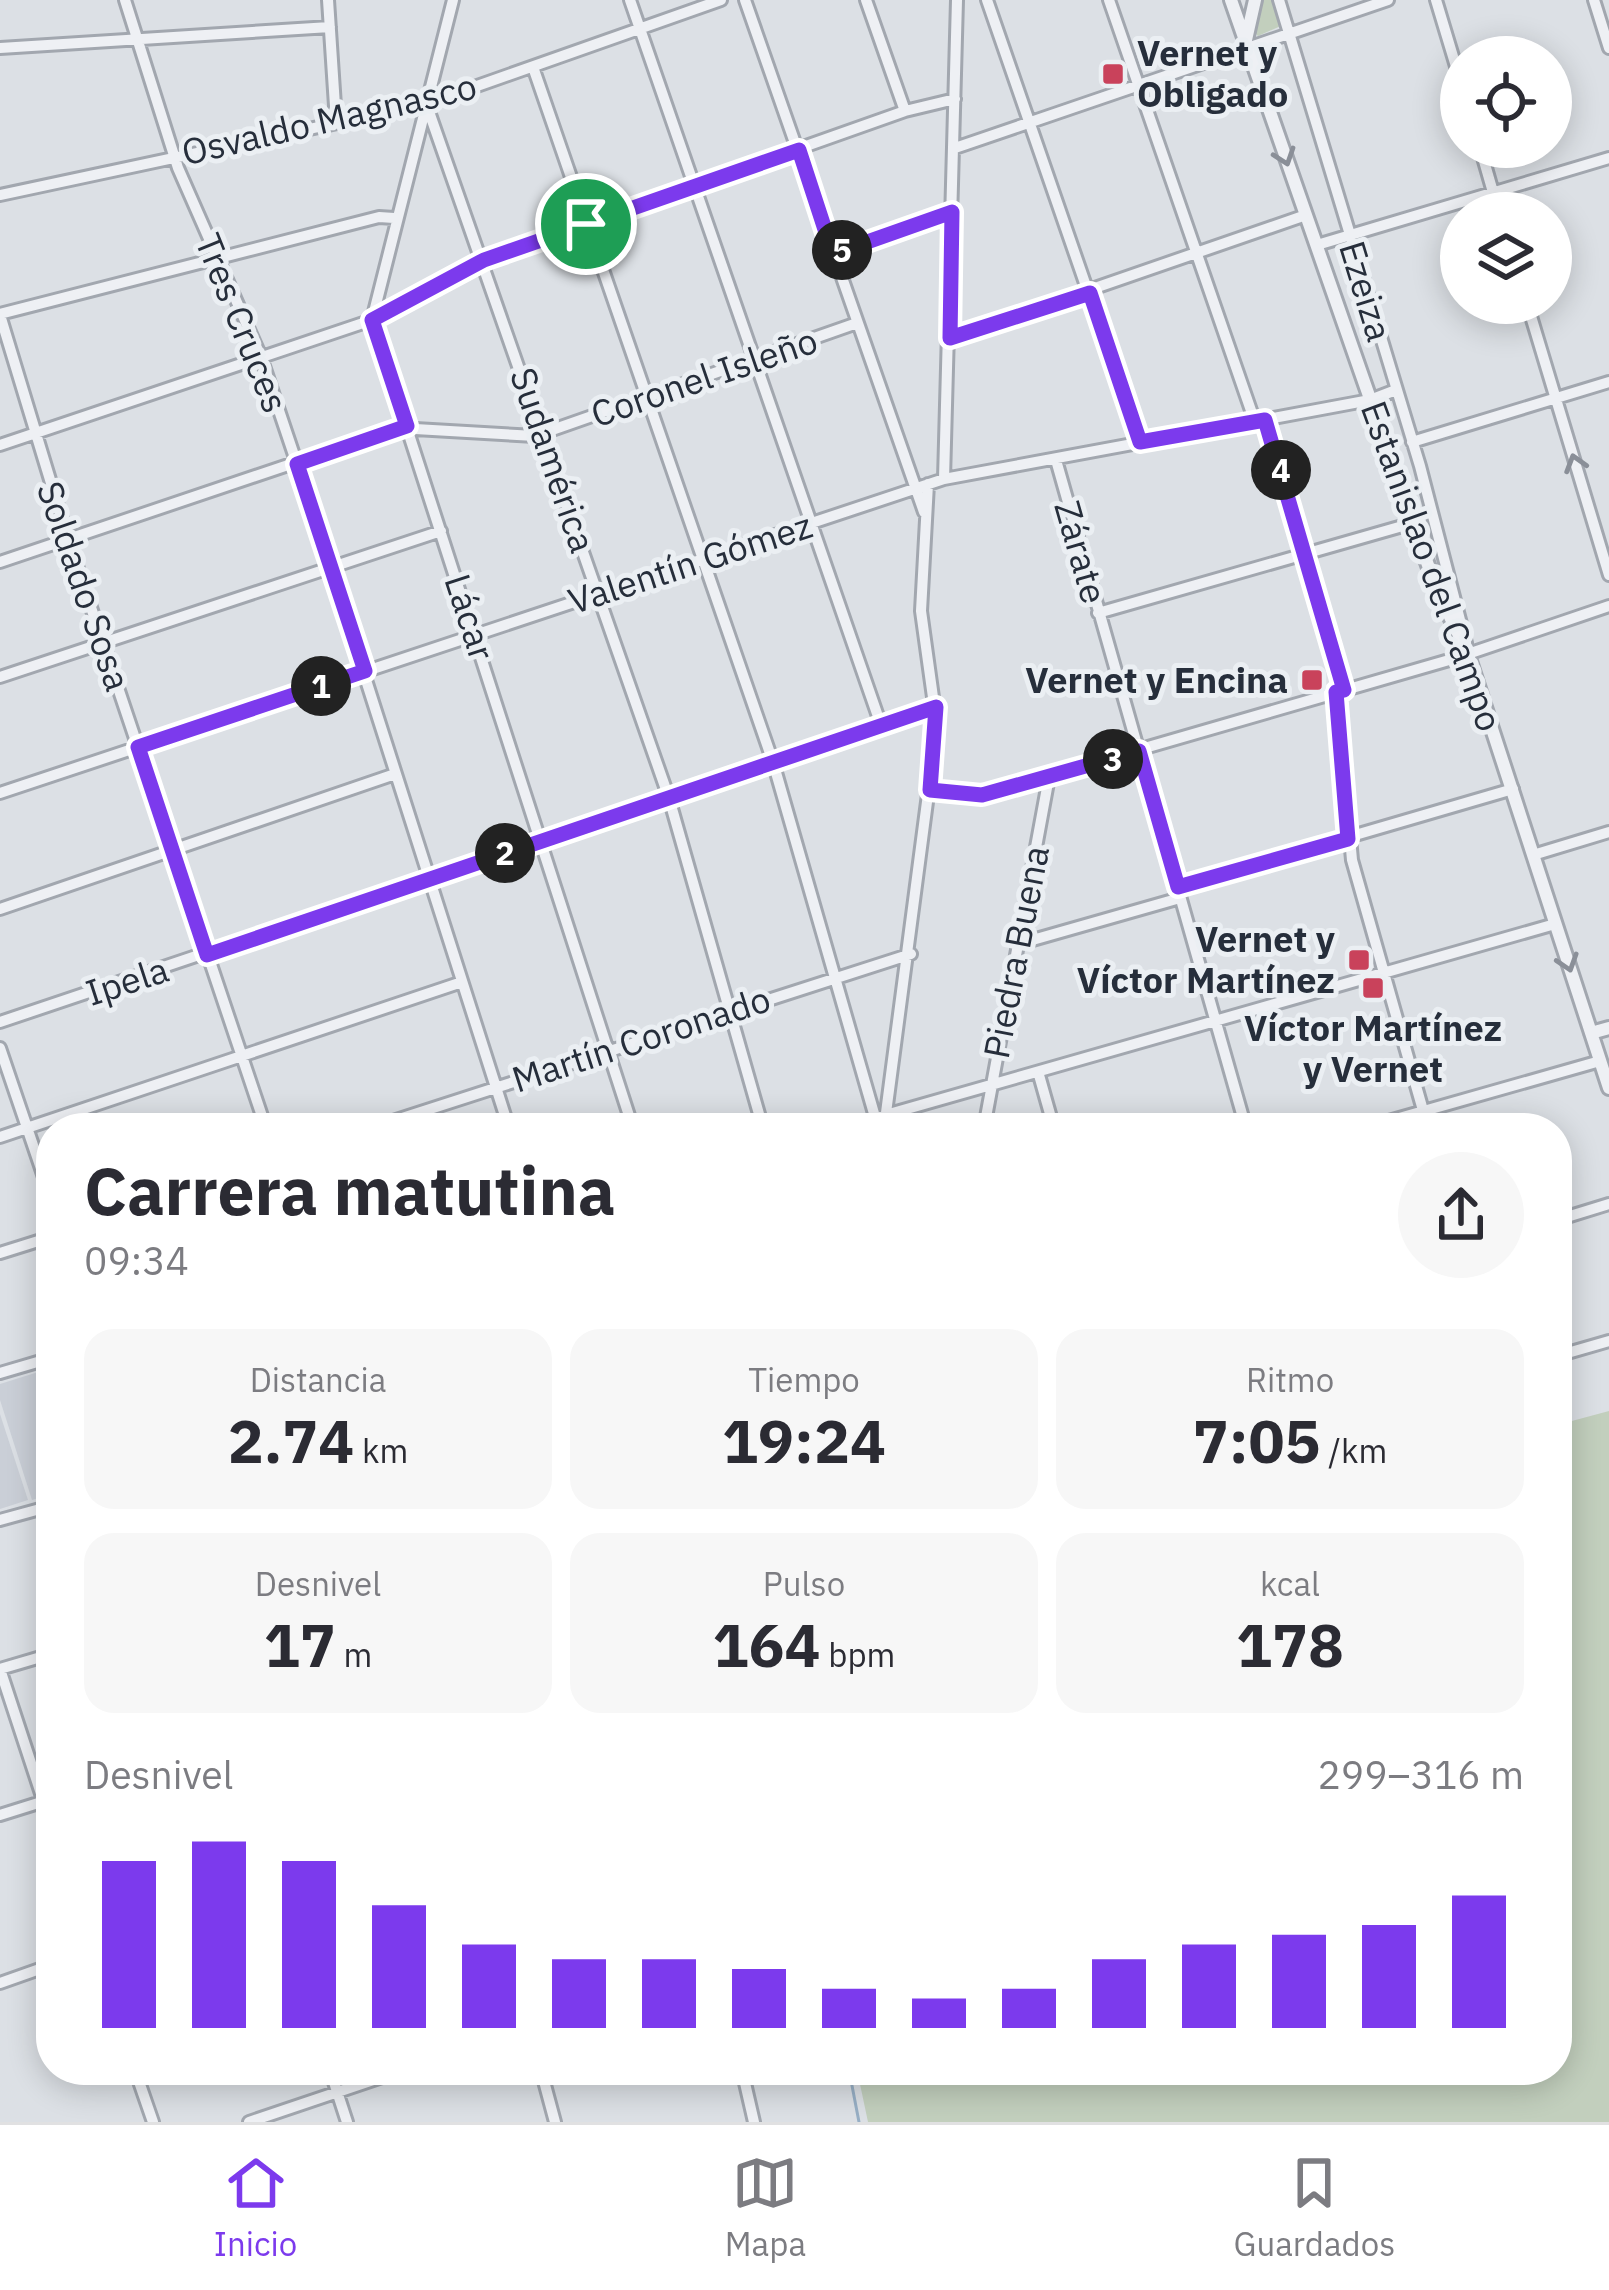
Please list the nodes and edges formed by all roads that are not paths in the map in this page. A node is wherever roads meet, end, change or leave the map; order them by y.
1 (125, 0) edge
2 (328, 0) edge
3 (453, 0) edge
4 (630, 0) edge
5 (721, 0) edge
6 (745, 0) edge
7 (866, 0) edge
8 (957, 0) edge
9 (988, 0) edge
10 (1108, 0) edge
11 (1231, 0) edge
12 (1255, 0) edge
13 (1280, 0) edge
14 (1388, 0) edge
15 (1436, 0) edge
16 (1594, 0) edge
17 (330, 27) junction
18 (640, 28) junction
19 (1289, 32) junction
20 (1447, 36) edge
21 (136, 39) junction
22 (1246, 44) junction
23 (0, 48) edge
24 (1609, 48) edge
25 (533, 67) junction
26 (1138, 85) junction
27 (956, 99) junction
28 (426, 104) junction
29 (905, 111) junction
30 (336, 122) junction
31 (1030, 125) junction
32 (955, 148) junction
33 (799, 150) junction
34 (173, 155) junction
35 (1609, 158) edge
36 (694, 185) junction
37 (1496, 192) edge
38 (0, 195) edge
39 (1440, 209) edge
40 (952, 212) junction
41 (1306, 215) junction
42 (394, 218) junction
43 (586, 224) junction
44 (1350, 237) junction
45 (1317, 245) junction
46 (833, 254) junction
47 (1198, 256) junction
48 (217, 257) junction
49 (484, 260) junction
50 (1090, 293) junction
51 (0, 315) edge
52 (372, 320) junction
53 (857, 323) junction
54 (1533, 324) edge
55 (950, 338) junction
56 (260, 357) junction
57 (754, 359) junction
58 (1609, 382) edge
59 (1396, 390) junction
60 (647, 396) junction
61 (1556, 398) junction
62 (1370, 400) junction
63 (1260, 421) junction
64 (407, 426) junction
65 (33, 434) junction
66 (543, 434) junction
67 (1140, 442) junction
68 (1412, 442) junction
69 (0, 445) edge
70 (1056, 460) junction
71 (297, 464) junction
72 (944, 479) junction
73 (928, 484) junction
74 (915, 488) junction
75 (925, 514) junction
76 (810, 523) junction
77 (1413, 523) junction
78 (441, 531) junction
79 (68, 539) junction
80 (1306, 554) junction
81 (705, 556) junction
82 (0, 562) edge
83 (332, 566) junction
84 (1609, 575) edge
85 (598, 592) junction
86 (1609, 606) edge
87 (1098, 613) junction
88 (476, 633) junction
89 (103, 642) junction
90 (1467, 652) junction
91 (365, 671) junction
92 (0, 677) edge
93 (1340, 691) junction
94 (936, 707) junction
95 (880, 725) junction
96 (138, 747) junction
97 (1139, 751) junction
98 (773, 762) junction
99 (395, 774) junction
100 (1049, 777) junction
101 (1513, 789) junction
102 (930, 790) junction
103 (0, 793) edge
104 (669, 798) junction
105 (1609, 832) edge
106 (1348, 839) junction
107 (536, 842) junction
108 (173, 850) junction
109 (1533, 855) junction
110 (426, 880) junction
111 (1179, 892) junction
112 (0, 909) edge
113 (1555, 924) junction
114 (1017, 940) junction
115 (911, 954) junction
116 (207, 955) junction
117 (1384, 974) junction
118 (835, 977) junction
119 (459, 983) junction
120 (730, 1009) junction
121 (0, 1022) edge
122 (1216, 1022) junction
123 (1609, 1028) edge
124 (1591, 1033) junction
125 (0, 1048) edge
126 (607, 1049) junction
127 (243, 1055) junction
128 (1600, 1060) junction
129 (1039, 1075) junction
130 (496, 1087) junction
131 (990, 1088) junction
132 (1609, 1088) edge
133 (1423, 1111) junction
134 (72, 1113) edge
135 (261, 1113) edge
136 (417, 1113) edge
137 (504, 1113) edge
138 (628, 1113) edge
139 (760, 1113) edge
140 (880, 1113) edge
141 (881, 1113) edge
142 (889, 1113) edge
143 (986, 1113) edge
144 (1050, 1113) edge
145 (1242, 1113) edge
146 (1416, 1113) edge
147 (36, 1125) edge
148 (28, 1128) junction
149 (0, 1137) edge
150 (36, 1152) edge
151 (1609, 1204) edge
152 (1572, 1215) edge
153 (36, 1242) edge
154 (0, 1253) edge
155 (1609, 1340) edge
156 (1572, 1351) edge
157 (36, 1362) edge
158 (0, 1372) edge
159 (36, 1509) edge
160 (0, 1520) edge
161 (36, 1658) edge
162 (0, 1669) edge
163 (36, 1769) edge
164 (36, 1804) edge
165 (0, 1815) edge
166 (36, 1970) edge
167 (0, 1983) edge
168 (140, 2085) edge
169 (335, 2085) edge
170 (359, 2085) edge
171 (545, 2085) edge
172 (745, 2085) edge
173 (338, 2092) junction
174 (152, 2122) edge
175 (249, 2122) edge
176 (347, 2122) edge
177 (555, 2122) edge
178 (754, 2122) edge

1 - 21 street, Tres Cruces
2 - 17 street
3 - 28 street
4 - 18 street
5 - 18 street, Osvaldo Magnasco
6 - 33 street
7 - 29 street
8 - 27 street
9 - 31 street
10 - 26 street
11 - 22 street, Estanislao del Campo
12 - 22 street
13 - 19 street, Ezeiza
14 - 19 street
15 - 20 street
16 - 24 street
17 - 21 street
17 - 30 street
18 - 25 street, Osvaldo Magnasco
18 - 36 street
19 - 22 street
19 - 44 street, Ezeiza
21 - 23 street
21 - 34 street, Tres Cruces
22 - 26 street
22 -> 41 street, Estanislao del Campo
25 - 28 street, Osvaldo Magnasco
25 - 43 street
26 - 31 street
26 - 47 street
27 - 29 street
27 - 32 street
28 - 30 street, Osvaldo Magnasco
28 - 42 street
28 - 49 street, Sudamérica
29 - 33 street
30 - 34 street, Osvaldo Magnasco
31 - 32 street
31 - 50 street
32 - 40 street
33 - 36 street
33 - 46 street
34 - 38 street, Osvaldo Magnasco
34 - 48 street, Tres Cruces
35 - 37 street
36 - 43 street
36 - 57 street
39 - 44 street
40 - 46 street
40 - 55 street
41 - 45 street, Estanislao del Campo
41 - 47 street
42 - 48 street
42 - 52 street
43 - 49 street
43 - 60 street
44 - 45 street
44 - 59 street, Ezeiza
45 - 62 street, Estanislao del Campo
46 - 53 street
47 - 50 street
47 - 63 street
48 - 51 street
48 - 56 street, Tres Cruces
49 - 52 street
49 - 66 street, Sudamérica
50 - 55 street
50 - 67 street
51 - 65 street, Soldado Sosa
52 - 56 street
52 - 64 street, Lácar
53 - 57 street, Coronel Isleño
53 - 74 street
54 - 61 street
55 - 72 street
56 - 65 street
56 - 71 street, Tres Cruces
57 - 60 street, Coronel Isleño
57 - 76 street
58 - 61 street
59 - 62 street, Valentín Gómez
59 - 68 street, Ezeiza
60 - 66 street, Coronel Isleño
60 - 81 street
61 - 68 street
84 -> 61 street
62 - 63 street, Valentín Gómez
62 - 77 street, Estanislao del Campo
63 - 67 street, Valentín Gómez
63 - 80 street
64 - 66 street, Coronel Isleño
64 - 71 street, Coronel Isleño
64 - 78 street, Lácar
65 - 69 street
65 - 79 street, Soldado Sosa
66 - 85 street, Sudamérica
67 - 70 street, Valentín Gómez
68 - 90 street, Ezeiza
70 - 72 street, Valentín Gómez
70 - 87 street, Zárate
71 - 79 street, Coronel Isleño
71 - 83 street, Tres Cruces
72 - 73 street, Valentín Gómez
73 - 74 street, Valentín Gómez
73 - 75 street
74 - 75 street
74 - 76 street, Valentín Gómez
75 - 94 street
76 - 81 street, Valentín Gómez
76 - 95 street
77 - 80 street
77 - 90 street, Estanislao del Campo
78 - 83 street
78 - 88 street, Lácar
79 - 82 street, Coronel Isleño
79 - 89 street, Soldado Sosa
80 - 87 street
80 - 93 street
81 - 85 street, Valentín Gómez
81 - 98 street
83 - 89 street
83 - 91 street, Tres Cruces
85 - 88 street, Valentín Gómez
85 - 104 street, Sudamérica
86 - 90 street
87 - 97 street, Zárate
88 - 91 street, Valentín Gómez
88 - 107 street, Lácar
89 - 92 street
89 - 96 street, Soldado Sosa
90 - 93 street
90 - 101 street, Estanislao del Campo
91 - 96 street, Valentín Gómez
91 - 99 street, Tres Cruces
93 - 97 street
93 - 106 street
94 - 95 street, Ipela
94 - 102 street
95 - 98 street, Ipela
96 - 103 street, Valentín Gómez
96 - 108 street, Soldado Sosa
97 - 100 street
97 - 111 street, Zárate
98 - 104 street, Ipela
98 - 118 street
99 - 108 street
99 - 110 street, Tres Cruces
100 - 102 street
100 - 114 street, Piedra Buena
101 - 106 street
101 - 109 street, Estanislao del Campo
102 - 115 street
104 - 107 street, Ipela
104 - 120 street, Sudamérica
105 - 109 street
106 - 111 street
106 - 117 street
107 - 110 street, Ipela
107 - 126 street, Lácar
108 - 112 street
108 - 116 street, Soldado Sosa
109 - 113 street, Estanislao del Campo
110 - 116 street, Ipela
110 - 119 street, Tres Cruces
111 - 114 street
111 - 122 street, Zárate
113 - 117 street
113 -> 124 street, Estanislao del Campo
114 - 131 street, Piedra Buena
115 - 118 street, Martín Coronado
115 - 141 street
116 - 121 street, Ipela
116 - 127 street, Soldado Sosa
117 - 122 street
117 - 133 street
118 - 120 street, Martín Coronado
118 - 140 street
119 - 127 street
119 - 130 street, Tres Cruces
120 - 126 street, Martín Coronado
120 - 139 street, Sudamérica
122 - 129 street
122 - 145 street, Zárate
123 - 124 street
124 - 128 street, Estanislao del Campo
125 - 148 street
126 - 130 street, Martín Coronado
126 - 138 street, Lácar
127 - 134 street
127 - 135 street, Soldado Sosa
128 - 132 street, Estanislao del Campo
128 - 133 street
129 - 131 street
129 - 144 street
130 - 136 street, Martín Coronado
130 - 137 street, Tres Cruces
131 - 142 street
131 - 143 street, Piedra Buena
133 - 146 street
147 - 148 street
148 - 149 street
148 - 150 street
151 - 152 street
153 - 154 street
155 - 156 street
157 - 158 street
159 - 160 street
161 - 162 street
162 - 163 street
164 - 165 street
166 - 167 street
168 - 174 street
169 - 173 street
170 - 173 street
171 - 177 street
172 - 178 street
173 - 175 street
173 - 176 street

